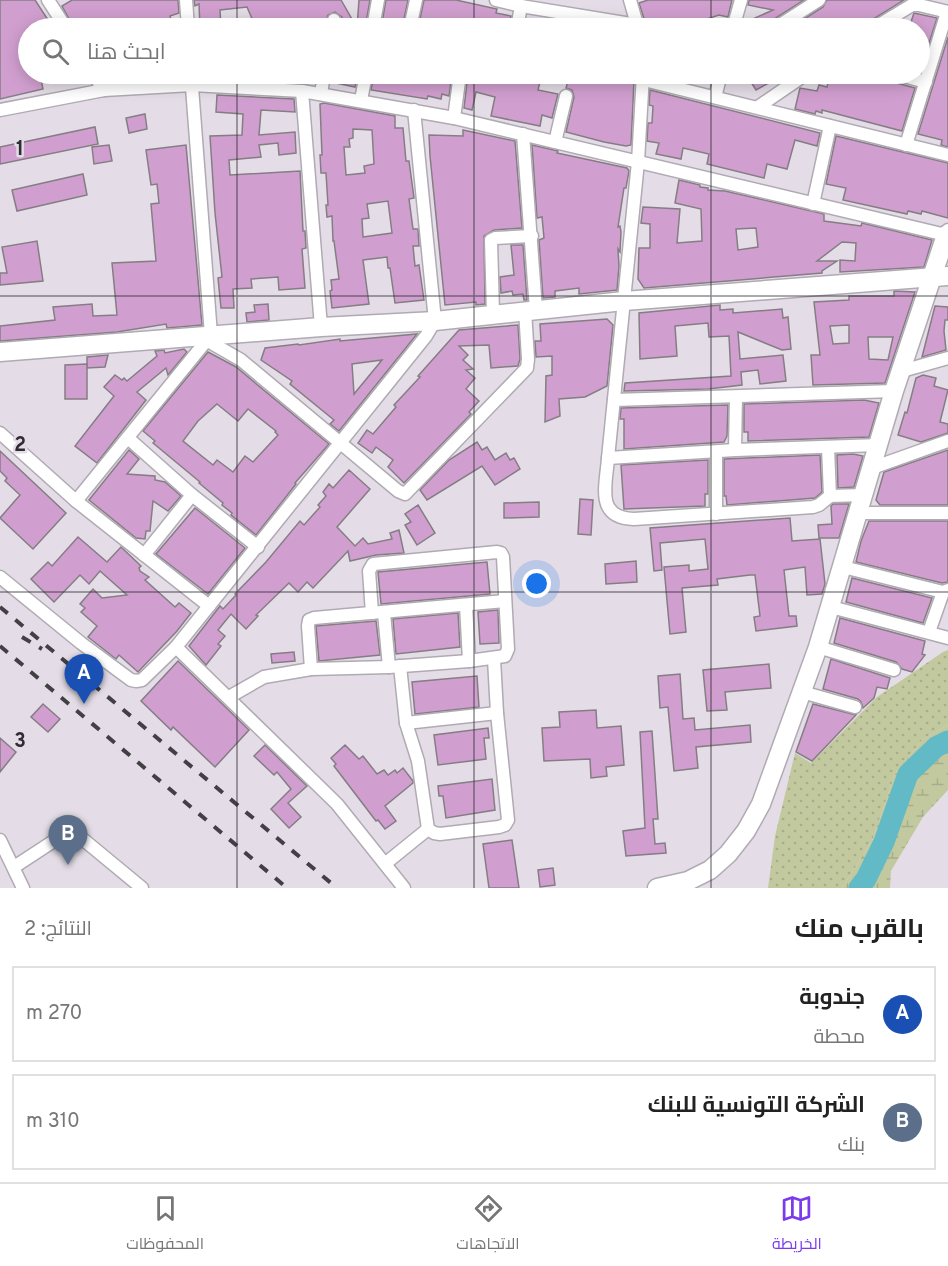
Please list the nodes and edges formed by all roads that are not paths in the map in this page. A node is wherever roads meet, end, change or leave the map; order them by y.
1 (48, 0) edge
2 (186, 0) edge
3 (378, 0) edge
4 (416, 0) edge
5 (496, 0) edge
6 (630, 0) edge
7 (741, 0) edge
8 (819, 0) edge
9 (521, 6) junction
10 (948, 12) edge
11 (60, 18) edge
12 (187, 18) edge
13 (375, 18) edge
14 (412, 18) edge
15 (519, 18) edge
16 (587, 18) edge
17 (635, 18) edge
18 (736, 18) edge
19 (791, 18) edge
20 (891, 18) edge
21 (930, 69) edge
22 (100, 84) edge
23 (152, 84) edge
24 (192, 84) edge
25 (242, 84) edge
26 (322, 84) edge
27 (364, 84) edge
28 (459, 84) edge
29 (644, 84) edge
30 (669, 84) edge
31 (718, 84) edge
32 (791, 84) edge
33 (925, 84) edge
34 (104, 90) junction
35 (302, 90) junction
36 (321, 94) junction
37 (566, 96) dead end
38 (715, 97) junction
39 (361, 100) junction
40 (758, 107) junction
41 (0, 110) edge
42 (414, 110) junction
43 (454, 118) junction
44 (830, 126) junction
45 (523, 134) junction
46 (555, 142) junction
47 (906, 145) junction
48 (948, 155) edge
49 (638, 162) junction
50 (813, 204) junction
51 (947, 234) edge
52 (532, 236) junction
53 (940, 278) edge
54 (624, 301) junction
55 (531, 310) junction
56 (493, 313) junction
57 (435, 321) junction
58 (321, 327) junction
59 (209, 338) junction
60 (0, 352) edge
61 (948, 358) edge
62 (902, 371) junction
63 (894, 391) junction
64 (736, 397) junction
65 (614, 400) junction
66 (0, 433) edge
67 (128, 438) junction
68 (948, 441) edge
69 (341, 443) junction
70 (879, 445) junction
71 (828, 447) junction
72 (735, 450) junction
73 (716, 452) junction
74 (608, 458) junction
75 (872, 468) junction
76 (192, 495) junction
77 (864, 495) junction
78 (830, 496) junction
79 (76, 501) junction
80 (859, 513) junction
81 (948, 513) edge
82 (716, 514) junction
83 (258, 547) junction
84 (144, 555) junction
85 (843, 567) junction
86 (0, 577) edge
87 (945, 591) edge
88 (505, 601) junction
89 (466, 605) junction
90 (209, 606) junction
91 (831, 607) junction
92 (378, 613) junction
93 (929, 632) junction
94 (948, 638) edge
95 (176, 647) junction
96 (818, 647) junction
97 (494, 658) junction
98 (469, 662) junction
99 (394, 667) junction
100 (311, 669) junction
101 (894, 670) dead end
102 (802, 692) junction
103 (229, 697) junction
104 (855, 707) dead end
105 (497, 713) junction
106 (406, 723) junction
107 (428, 829) junction
108 (0, 840) edge
109 (386, 863) junction
110 (14, 867) junction
111 (23, 888) edge
112 (142, 888) edge
113 (404, 888) edge
114 (657, 888) edge

1 - 11 street
2 - 12 street
3 - 13 street
4 - 14 street
5 - 9 street
6 - 17 street
7 - 18 street
8 - 19 street
9 - 15 street
9 - 16 street
10 - 20 street
10 - 21 street
22 - 34 street
23 - 34 street
24 - 59 street
25 - 35 street
26 - 36 street
27 - 39 street
28 - 43 street
29 - 49 street
30 - 38 street
31 - 38 street
32 - 40 street
33 - 47 street
34 - 41 street
35 - 36 street
35 - 58 street
36 - 39 street
37 - 46 street
38 - 40 street
39 - 42 street
40 - 44 street
42 - 43 street
42 - 57 street
43 - 45 street
44 - 47 street
44 - 50 street
45 - 46 street
45 - 52 street
46 - 49 street
47 - 48 street
49 - 50 street
49 - 54 street
50 - 51 street
51 - 53 street
52 - 55 street
52 - 56 street
53 - 54 street
53 - 62 street
54 - 55 street
54 - 65 street
55 - 56 street
55 - 69 street
56 - 57 street
57 - 58 street
57 - 69 street
58 - 59 street
59 - 60 street
59 - 67 street
59 - 69 street
61 - 62 street
62 - 63 street
63 - 64 street
63 - 70 street
64 - 65 street
64 - 72 street
65 - 74 street
66 - 79 street
67 - 76 street
67 - 79 street
68 - 75 street
69 - 83 street
70 - 71 street
70 - 75 street
71 - 72 street
71 - 78 street
72 - 73 street
73 - 74 street
73 - 82 street
74 - 82 street
75 - 77 street
76 - 83 street
76 - 84 street
77 - 78 street
77 - 80 street
78 - 82 street
79 - 84 street
80 - 81 street
80 - 85 street
83 - 90 street
84 - 90 street
85 - 87 street
85 - 91 street
86 - 95 street
87 - 93 street
88 - 89 street
88 - 92 street
88 - 97 street
89 - 92 street
89 - 98 street
90 - 95 street
91 - 93 street
91 - 96 street
92 - 99 street
92 - 100 street
93 - 94 street
95 - 103 street
96 - 101 street
96 - 102 street
97 - 98 street
97 - 105 street
98 - 99 street
99 - 100 street
99 - 106 street
100 - 103 street
102 - 104 street
102 - 114 street
103 - 109 street
105 - 106 street
105 - 107 street
106 - 107 street
107 - 109 street
108 - 110 street
109 - 113 street
110 - 111 street
110 - 112 street

